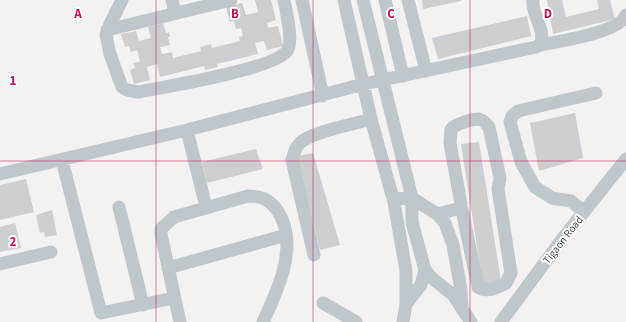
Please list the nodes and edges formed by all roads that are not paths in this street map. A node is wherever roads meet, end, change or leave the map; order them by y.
1 (122, 0) edge
2 (172, 0) edge
3 (231, 0) edge
4 (284, 0) edge
5 (302, 0) edge
6 (344, 0) edge
7 (363, 0) edge
8 (385, 0) edge
9 (408, 0) edge
10 (533, 0) edge
11 (175, 13) junction
12 (626, 15) edge
13 (107, 30) junction
14 (540, 45) junction
15 (426, 71) junction
16 (403, 76) junction
17 (383, 80) junction
18 (364, 84) junction
19 (596, 93) dead end
20 (322, 96) junction
21 (372, 119) junction
22 (187, 130) junction
23 (626, 158) edge
24 (62, 160) junction
25 (0, 174) edge
26 (412, 198) junction
27 (393, 199) junction
28 (119, 207) dead end
29 (206, 207) junction
30 (460, 208) junction
31 (584, 212) junction
32 (437, 214) junction
33 (286, 234) junction
34 (51, 252) dead end
35 (314, 255) dead end
36 (0, 264) edge
37 (168, 268) junction
38 (425, 270) junction
39 (174, 298) junction
40 (323, 303) dead end
41 (406, 304) junction
42 (143, 305) junction
43 (462, 309) junction
44 (180, 322) edge
45 (263, 322) edge
46 (356, 322) edge
47 (403, 322) edge
48 (471, 322) edge
49 (501, 322) edge

1 - 13 street
2 - 11 street
3 - 11 street
4 - 13 street
5 - 20 street
6 - 18 street
7 - 17 street
8 - 16 street
9 - 15 street
10 - 14 street
11 - 13 street
12 - 14 street
14 - 15 street
15 - 16 street
16 - 17 street
17 - 18 street
17 - 26 street
18 - 20 street
18 - 21 street
19 - 31 street
20 - 22 street
21 - 27 street
21 - 35 street
22 - 24 street
22 - 29 street
23 - 31 street, Tigaon Road
24 - 25 street
24 - 42 street
26 - 27 street
26 - 32 street
26 - 38 street
27 - 41 street
28 - 42 street
29 - 33 street
29 - 37 street
30 - 30 street
30 - 32 street
31 - 49 street, Tigaon Road
32 - 43 street
33 - 37 street
33 - 45 street
34 - 36 street
37 - 39 street
38 - 41 street
38 - 43 street
39 - 42 street
39 - 44 street
40 - 46 street
41 - 47 street
43 - 48 street

